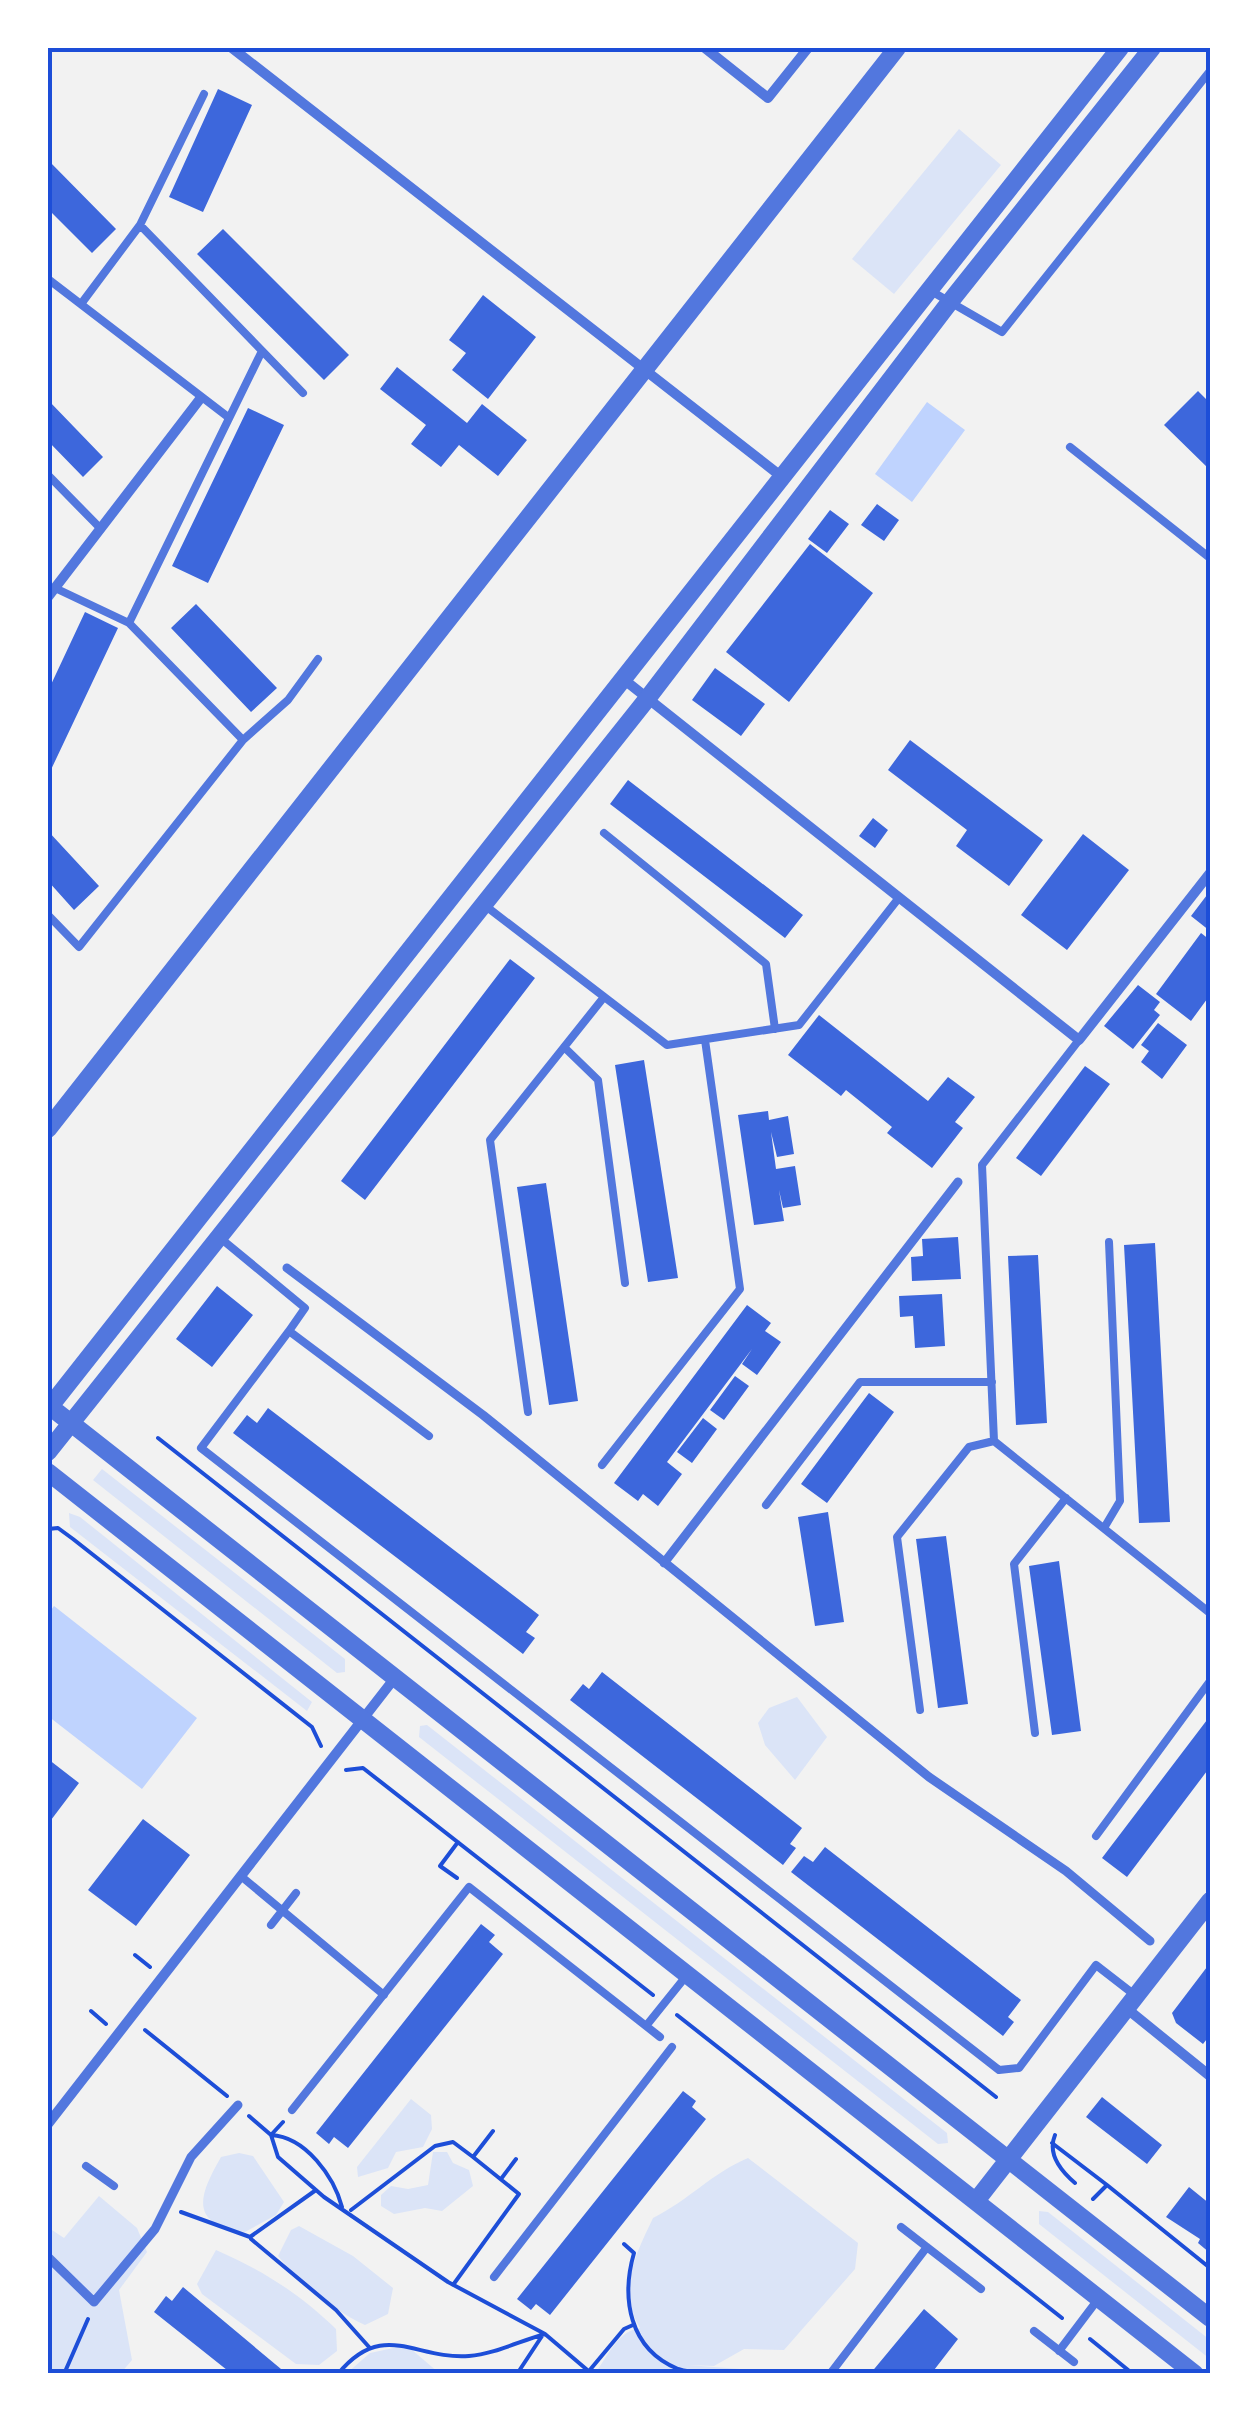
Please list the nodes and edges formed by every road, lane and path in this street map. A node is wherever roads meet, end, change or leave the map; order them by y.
1 (232, 48) edge
2 (705, 48) edge
3 (808, 48) edge
4 (897, 48) edge
5 (1120, 48) edge
6 (1152, 48) edge
7 (1210, 71) edge
8 (204, 94) dead end
9 (140, 225) junction
10 (48, 279) edge
11 (929, 290) junction
12 (949, 302) junction
13 (80, 304) junction
14 (261, 353) junction
15 (644, 370) junction
16 (302, 393) dead end
17 (200, 399) junction
18 (228, 417) junction
19 (1070, 447) dead end
20 (48, 475) edge
21 (782, 477) junction
22 (100, 529) junction
23 (1210, 558) edge
24 (51, 592) edge
25 (129, 623) junction
26 (318, 659) dead end
27 (622, 678) junction
28 (647, 699) junction
29 (242, 740) junction
30 (604, 833) dead end
31 (1210, 873) edge
32 (898, 899) junction
33 (483, 904) junction
34 (48, 915) edge
35 (604, 997) junction
36 (775, 1029) junction
37 (705, 1040) junction
38 (1079, 1040) junction
39 (564, 1047) junction
40 (48, 1129) edge
41 (958, 1182) dead end
42 (219, 1237) junction
43 (1109, 1242) dead end
44 (286, 1268) dead end
45 (624, 1284) dead end
46 (289, 1331) junction
47 (992, 1382) junction
48 (48, 1407) edge
49 (528, 1412) dead end
50 (70, 1424) junction
51 (429, 1436) dead end
52 (158, 1438) dead end
53 (994, 1441) junction
54 (48, 1452) edge
55 (602, 1465) dead end
56 (48, 1472) edge
57 (1066, 1498) junction
58 (766, 1505) dead end
59 (1104, 1528) junction
60 (48, 1529) edge
61 (664, 1564) junction
62 (1210, 1612) edge
63 (394, 1679) junction
64 (1210, 1681) edge
65 (920, 1710) dead end
66 (364, 1720) junction
67 (318, 1732) dead end
68 (1035, 1733) dead end
69 (363, 1768) dead end
70 (1096, 1836) dead end
71 (458, 1842) junction
72 (242, 1876) junction
73 (469, 1887) junction
74 (296, 1893) dead end
75 (1210, 1901) edge
76 (282, 1910) junction
77 (271, 1924) dead end
78 (1150, 1940) dead end
79 (687, 1974) junction
80 (384, 1995) junction
81 (654, 1996) dead end
82 (1131, 2002) junction
83 (669, 2008) dead end
84 (646, 2026) junction
85 (142, 2027) dead end
86 (660, 2037) dead end
87 (672, 2047) dead end
88 (1210, 2076) edge
89 (996, 2096) dead end
90 (238, 2106) junction
91 (292, 2110) dead end
92 (48, 2124) edge
93 (1060, 2124) dead end
94 (493, 2131) dead end
95 (271, 2135) junction
96 (1052, 2143) junction
97 (473, 2157) junction
98 (516, 2159) dead end
99 (1008, 2159) junction
100 (86, 2166) dead end
101 (500, 2179) junction
102 (1107, 2185) junction
103 (114, 2186) dead end
104 (316, 2190) junction
105 (976, 2201) junction
106 (167, 2206) junction
107 (342, 2207) junction
108 (350, 2211) junction
109 (901, 2227) dead end
110 (250, 2238) junction
111 (624, 2244) dead end
112 (927, 2247) junction
113 (48, 2257) edge
114 (1210, 2268) edge
115 (494, 2277) dead end
116 (453, 2285) junction
117 (981, 2289) dead end
118 (1099, 2298) junction
119 (94, 2302) junction
120 (1210, 2318) edge
121 (1068, 2322) dead end
122 (633, 2325) junction
123 (1034, 2331) dead end
124 (545, 2334) junction
125 (1084, 2335) dead end
126 (369, 2347) junction
127 (1059, 2350) junction
128 (1074, 2362) dead end
129 (591, 2372) edge
130 (64, 2374) edge
131 (338, 2374) edge
132 (517, 2374) edge
133 (726, 2374) edge
134 (830, 2374) edge
135 (1133, 2374) edge
136 (1195, 2374) edge

1 - 15 street
2 - 3 street
4 - 15 street
5 - 11 street
6 - 12 street
7 - 12 lane
8 - 9 lane
9 - 13 lane
9 - 14 lane
10 - 13 lane
11 - 12 lane
11 - 21 street
12 - 28 street
13 - 17 lane
14 - 16 lane
14 - 18 lane
15 - 21 street
15 - 40 street
17 - 18 lane
17 - 22 street
18 - 25 lane
19 - 23 lane
20 - 22 lane
21 - 27 street
22 - 24 street
24 - 25 lane
25 - 29 lane
26 - 29 lane
27 - 28 street
27 - 48 street
28 - 32 street
28 - 33 street
29 - 34 lane
30 - 36 lane
31 - 38 street
32 - 36 lane
32 - 38 street
33 - 35 lane
33 - 42 street
35 - 37 lane
35 - 39 lane
36 - 37 lane
37 - 55 lane
38 - 47 lane
39 - 45 lane
39 - 49 lane
41 - 61 street
42 - 46 lane
42 - 50 street
43 - 59 lane
44 - 61 street
46 - 51 lane
46 - 82 lane
47 - 53 lane
47 - 58 lane
48 - 50 street
50 - 54 street
50 - 63 street
52 - 89 path
53 - 57 lane
53 - 65 lane
56 - 66 street
57 - 59 lane
57 - 68 lane
59 - 62 lane
60 - 67 path
61 - 78 street
63 - 66 street
63 - 99 street
64 - 70 lane
66 - 72 street
66 - 79 street
69 - 71 path
71 - 73 path
71 - 81 path
72 - 76 lane
72 - 92 street
73 - 80 lane
73 - 84 lane
74 - 76 lane
75 - 82 street
76 - 77 lane
76 - 80 lane
79 - 84 lane
79 - 105 street
80 - 91 lane
82 - 88 street
82 - 99 street
83 - 121 path
84 - 86 lane
85 - 90 path
87 - 115 lane
90 - 95 path
90 - 106 street
93 - 96 path
94 - 97 path
95 - 104 path
95 - 107 path
96 - 102 path
96 - 102 path
97 - 101 path
97 - 108 path
98 - 101 path
99 - 105 street
99 - 120 street
100 - 103 lane
101 - 116 path
102 - 114 path
104 - 107 path
104 - 110 path
105 - 118 street
106 - 110 path
106 - 119 street
107 - 108 path
108 - 116 path
109 - 112 lane
110 - 126 path
111 - 122 path
112 - 117 lane
112 - 134 lane
113 - 119 street
116 - 124 path
118 - 127 lane
118 - 136 street
119 - 130 path
122 - 129 path
122 - 133 path
123 - 127 lane
124 - 126 path
124 - 129 path
124 - 132 path
125 - 135 path
126 - 131 path
127 - 128 lane

